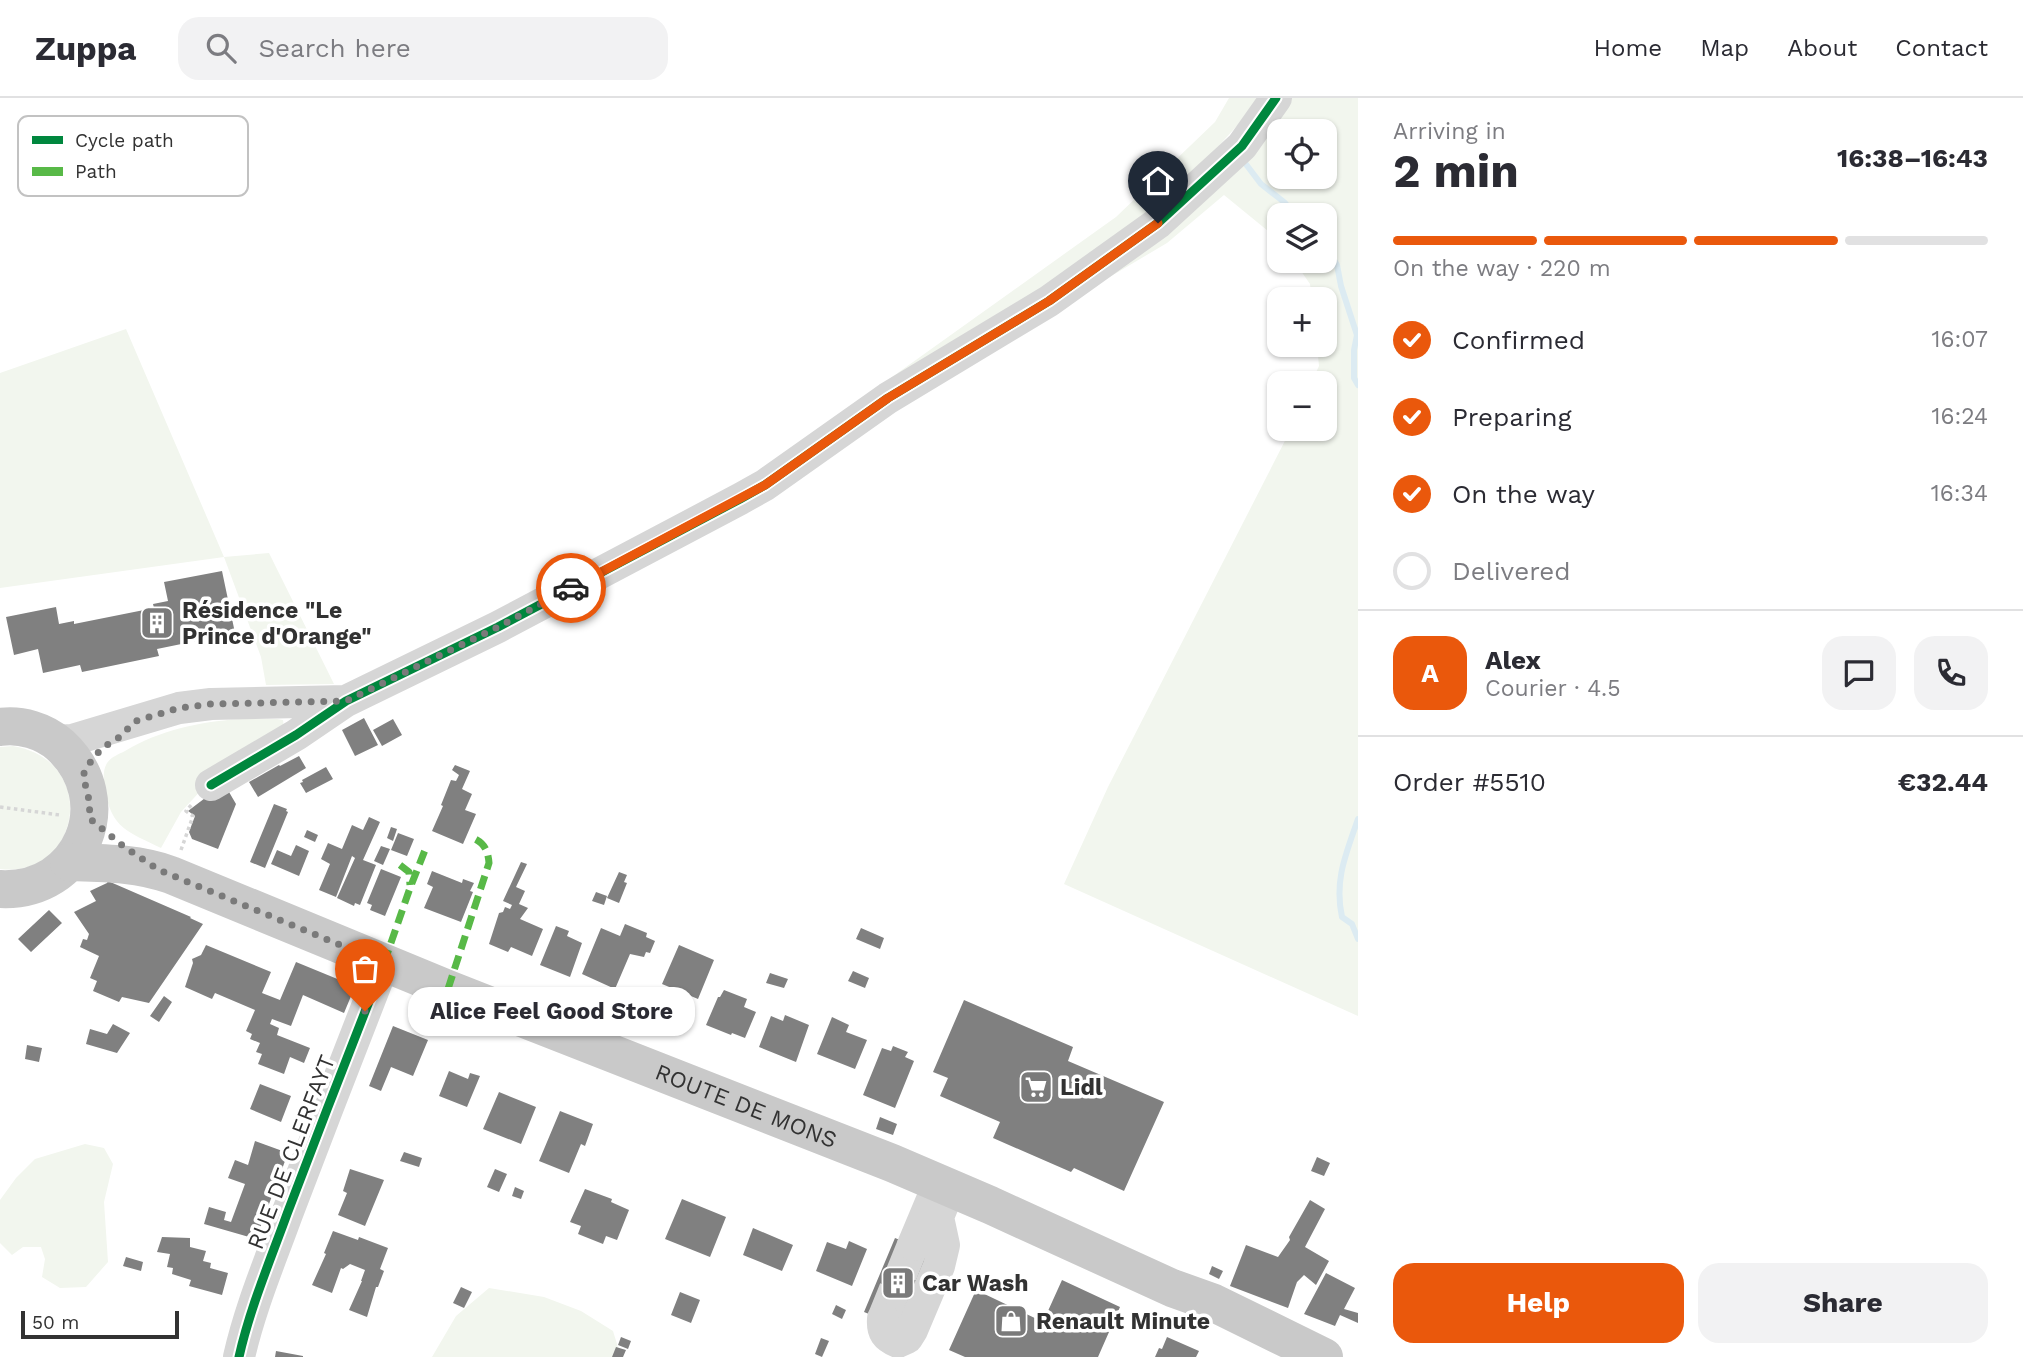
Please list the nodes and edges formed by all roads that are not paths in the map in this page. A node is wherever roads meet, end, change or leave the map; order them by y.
1 (1276, 98) edge
2 (346, 701) junction
3 (136, 721) junction
4 (0, 727) edge
5 (55, 741) junction
6 (83, 775) junction
7 (211, 785) road end
8 (89, 818) junction
9 (69, 862) junction
10 (165, 873) junction
11 (5, 891) edge
12 (384, 963) junction
13 (945, 1186) junction
14 (913, 1245) tunnel mouth
15 (883, 1319) dead end
16 (239, 1357) edge
17 (1324, 1357) edge

1 - 2 street
2 - 3 street
2 - 7 street
3 - 5 street
3 - 6 street
4 - 5 main road
5 - 6 main road
6 - 8 main road
8 - 9 main road
8 - 10 main road, ROUTE DE MONS
9 - 10 main road, ROUTE DE MONS
9 - 11 main road
10 - 12 main road, ROUTE DE MONS
12 - 13 main road, ROUTE DE MONS
12 - 16 street, RUE DE CLERFAYT
13 - 14 street
13 - 15 street
13 - 17 main road, ROUTE DE MONS

